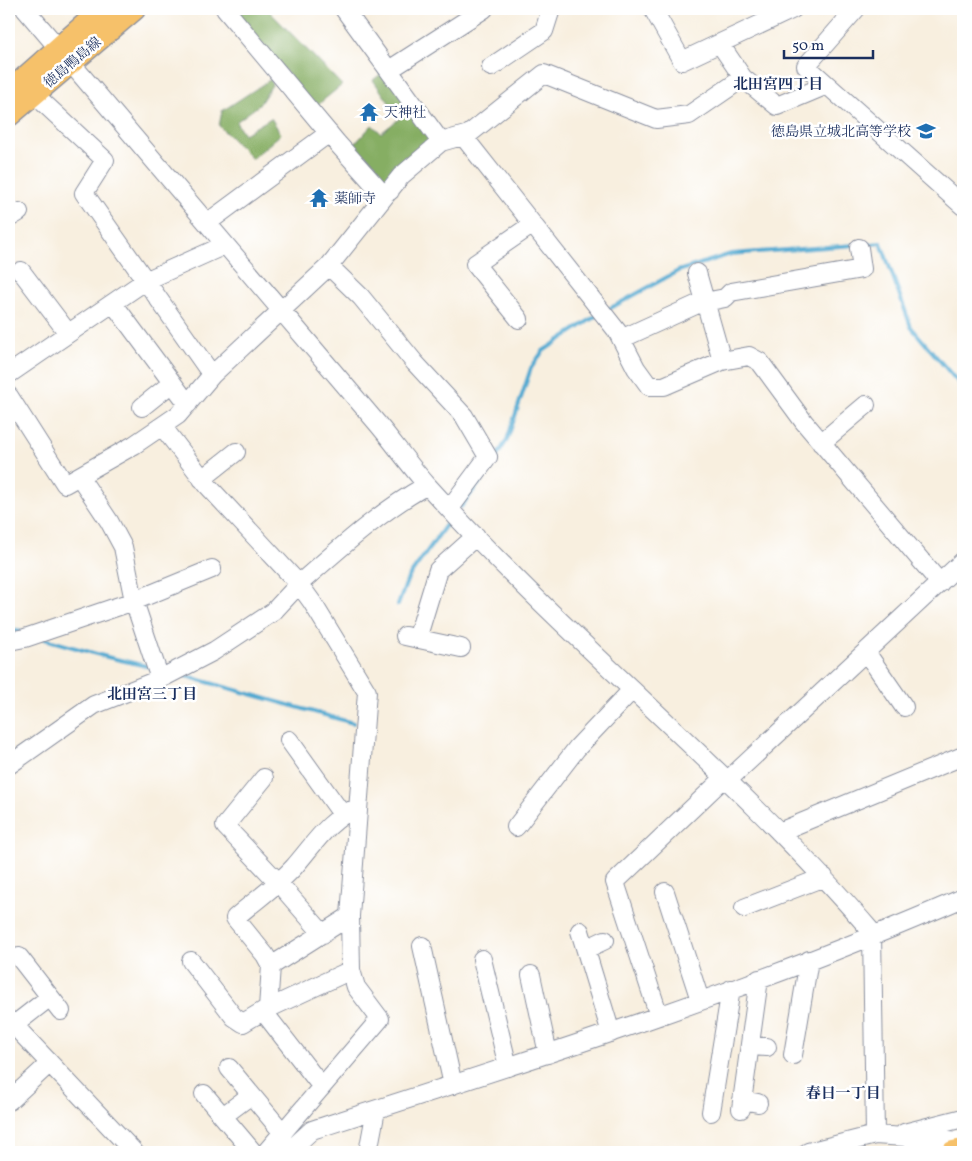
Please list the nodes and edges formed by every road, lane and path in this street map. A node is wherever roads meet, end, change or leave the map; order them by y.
1 (25, 9) edge
2 (104, 9) edge
3 (134, 9) edge
4 (225, 9) edge
5 (344, 9) edge
6 (484, 9) edge
7 (551, 9) edge
8 (653, 9) edge
9 (793, 9) edge
10 (856, 9) edge
11 (720, 44) junction
12 (64, 55) junction
13 (491, 67) dead end
14 (389, 70) junction
15 (743, 78) junction
16 (827, 85) junction
17 (9, 92) edge
18 (34, 94) junction
19 (9, 115) edge
20 (329, 133) junction
21 (463, 136) junction
22 (441, 142) junction
23 (390, 191) junction
24 (963, 206) edge
25 (206, 223) junction
26 (533, 224) junction
27 (225, 245) junction
28 (859, 248) dead end
29 (329, 266) junction
30 (21, 270) dead end
31 (697, 273) dead end
32 (146, 281) junction
33 (112, 303) junction
34 (704, 303) junction
35 (282, 311) junction
36 (519, 319) dead end
37 (68, 333) junction
38 (621, 339) junction
39 (722, 361) junction
40 (9, 374) edge
41 (212, 375) junction
42 (172, 383) junction
43 (9, 396) edge
44 (188, 404) junction
45 (866, 405) dead end
46 (142, 408) dead end
47 (162, 426) junction
48 (821, 442) junction
49 (236, 452) dead end
50 (79, 476) junction
51 (202, 479) junction
52 (426, 485) junction
53 (450, 508) junction
54 (476, 536) junction
55 (961, 567) edge
56 (212, 568) dead end
57 (940, 583) junction
58 (299, 584) junction
59 (134, 601) junction
60 (9, 641) edge
61 (461, 648) dead end
62 (866, 652) junction
63 (160, 679) junction
64 (631, 691) junction
65 (904, 707) dead end
66 (289, 740) dead end
67 (963, 756) edge
68 (9, 765) edge
69 (264, 778) dead end
70 (725, 780) junction
71 (358, 807) junction
72 (342, 814) junction
73 (516, 827) dead end
74 (779, 832) junction
75 (824, 877) junction
76 (277, 881) junction
77 (665, 892) dead end
78 (963, 898) edge
79 (744, 908) dead end
80 (350, 916) junction
81 (580, 931) dead end
82 (323, 934) junction
83 (872, 938) junction
84 (605, 940) dead end
85 (422, 946) dead end
86 (586, 949) junction
87 (19, 958) dead end
88 (482, 959) dead end
89 (809, 960) junction
90 (191, 961) dead end
91 (271, 966) junction
92 (352, 970) junction
93 (531, 975) dead end
94 (759, 979) junction
95 (731, 989) junction
96 (700, 1000) junction
97 (266, 1010) junction
98 (659, 1016) junction
99 (10, 1025) edge
100 (611, 1033) junction
101 (750, 1046) junction
102 (767, 1047) dead end
103 (548, 1054) junction
104 (793, 1055) dead end
105 (50, 1063) junction
106 (508, 1067) junction
107 (229, 1068) dead end
108 (453, 1085) junction
109 (322, 1087) junction
110 (204, 1094) dead end
111 (251, 1095) junction
112 (9, 1101) edge
113 (747, 1104) dead end
114 (376, 1110) junction
115 (711, 1112) dead end
116 (224, 1116) junction
117 (963, 1118) edge
118 (283, 1133) junction
119 (875, 1135) junction
120 (894, 1136) junction
121 (963, 1142) edge
122 (963, 1150) edge
123 (134, 1152) edge
124 (253, 1152) edge
125 (266, 1152) edge
126 (288, 1152) edge
127 (368, 1152) edge
128 (808, 1152) edge
129 (846, 1152) edge
130 (953, 1152) edge

1 - 12 street
2 - 12 main road, 徳島鴨島線
3 - 12 main road, 徳島鴨島線
4 - 20 street
5 - 14 street
6 - 14 street
7 - 13 street
8 - 11 street
9 - 11 street
10 - 16 street
11 - 15 street
12 - 17 main road, 徳島鴨島線
12 - 18 main road, 徳島鴨島線
12 - 25 street
14 - 22 street
15 - 16 street
15 - 21 street
16 - 24 street
18 - 19 main road, 徳島鴨島線
18 - 32 street
20 - 23 street
20 - 25 street
21 - 22 street
21 - 26 street
22 - 23 street
23 - 29 street
25 - 27 street
26 - 36 street
26 - 38 street
27 - 32 street
27 - 35 street
28 - 34 street
29 - 35 street
29 - 53 street
30 - 37 street
31 - 34 street
32 - 33 street
32 - 41 street
33 - 37 street
33 - 42 street
34 - 38 street
34 - 39 street
35 - 41 street
35 - 52 street
37 - 40 street
38 - 39 street
39 - 48 street
41 - 44 street
42 - 44 street
42 - 46 street
43 - 50 street
44 - 47 street
45 - 48 street
47 - 50 street
47 - 51 street
48 - 57 street
49 - 51 street
50 - 59 street
51 - 58 street
52 - 53 street
52 - 58 street
53 - 54 street
54 - 61 street
54 - 64 street
55 - 57 street
56 - 59 street
57 - 62 street
58 - 63 street
58 - 71 street
59 - 60 street
59 - 63 street
62 - 65 street
62 - 70 street
63 - 68 street
64 - 70 street
64 - 73 street
66 - 72 street
67 - 74 street
69 - 76 street
70 - 74 street
70 - 98 street
71 - 72 street
71 - 80 street
72 - 76 street
74 - 75 street
75 - 79 street
75 - 83 street
76 - 82 street
76 - 91 street
77 - 96 street
78 - 83 street
80 - 82 street
80 - 92 street
81 - 86 street
82 - 91 street
83 - 89 street
83 - 119 street
84 - 86 street
85 - 108 street
86 - 100 street
87 - 99 street
88 - 106 street
89 - 94 street
89 - 104 street
90 - 97 street
91 - 97 street
92 - 97 street
92 - 109 street
93 - 103 street
94 - 95 street
94 - 101 street
95 - 96 street
95 - 115 street
96 - 98 street
97 - 109 street
98 - 100 street
99 - 105 street
100 - 103 street
101 - 102 street
101 - 113 street
103 - 106 street
105 - 112 street
105 - 123 street
106 - 108 street
107 - 111 street
108 - 114 street
109 - 118 street
110 - 116 street
111 - 116 street
111 - 118 street
114 - 126 street
114 - 127 street
116 - 124 street
117 - 120 street
118 - 125 street
119 - 120 street
119 - 128 street
119 - 129 street
120 - 121 street
122 - 130 main road

